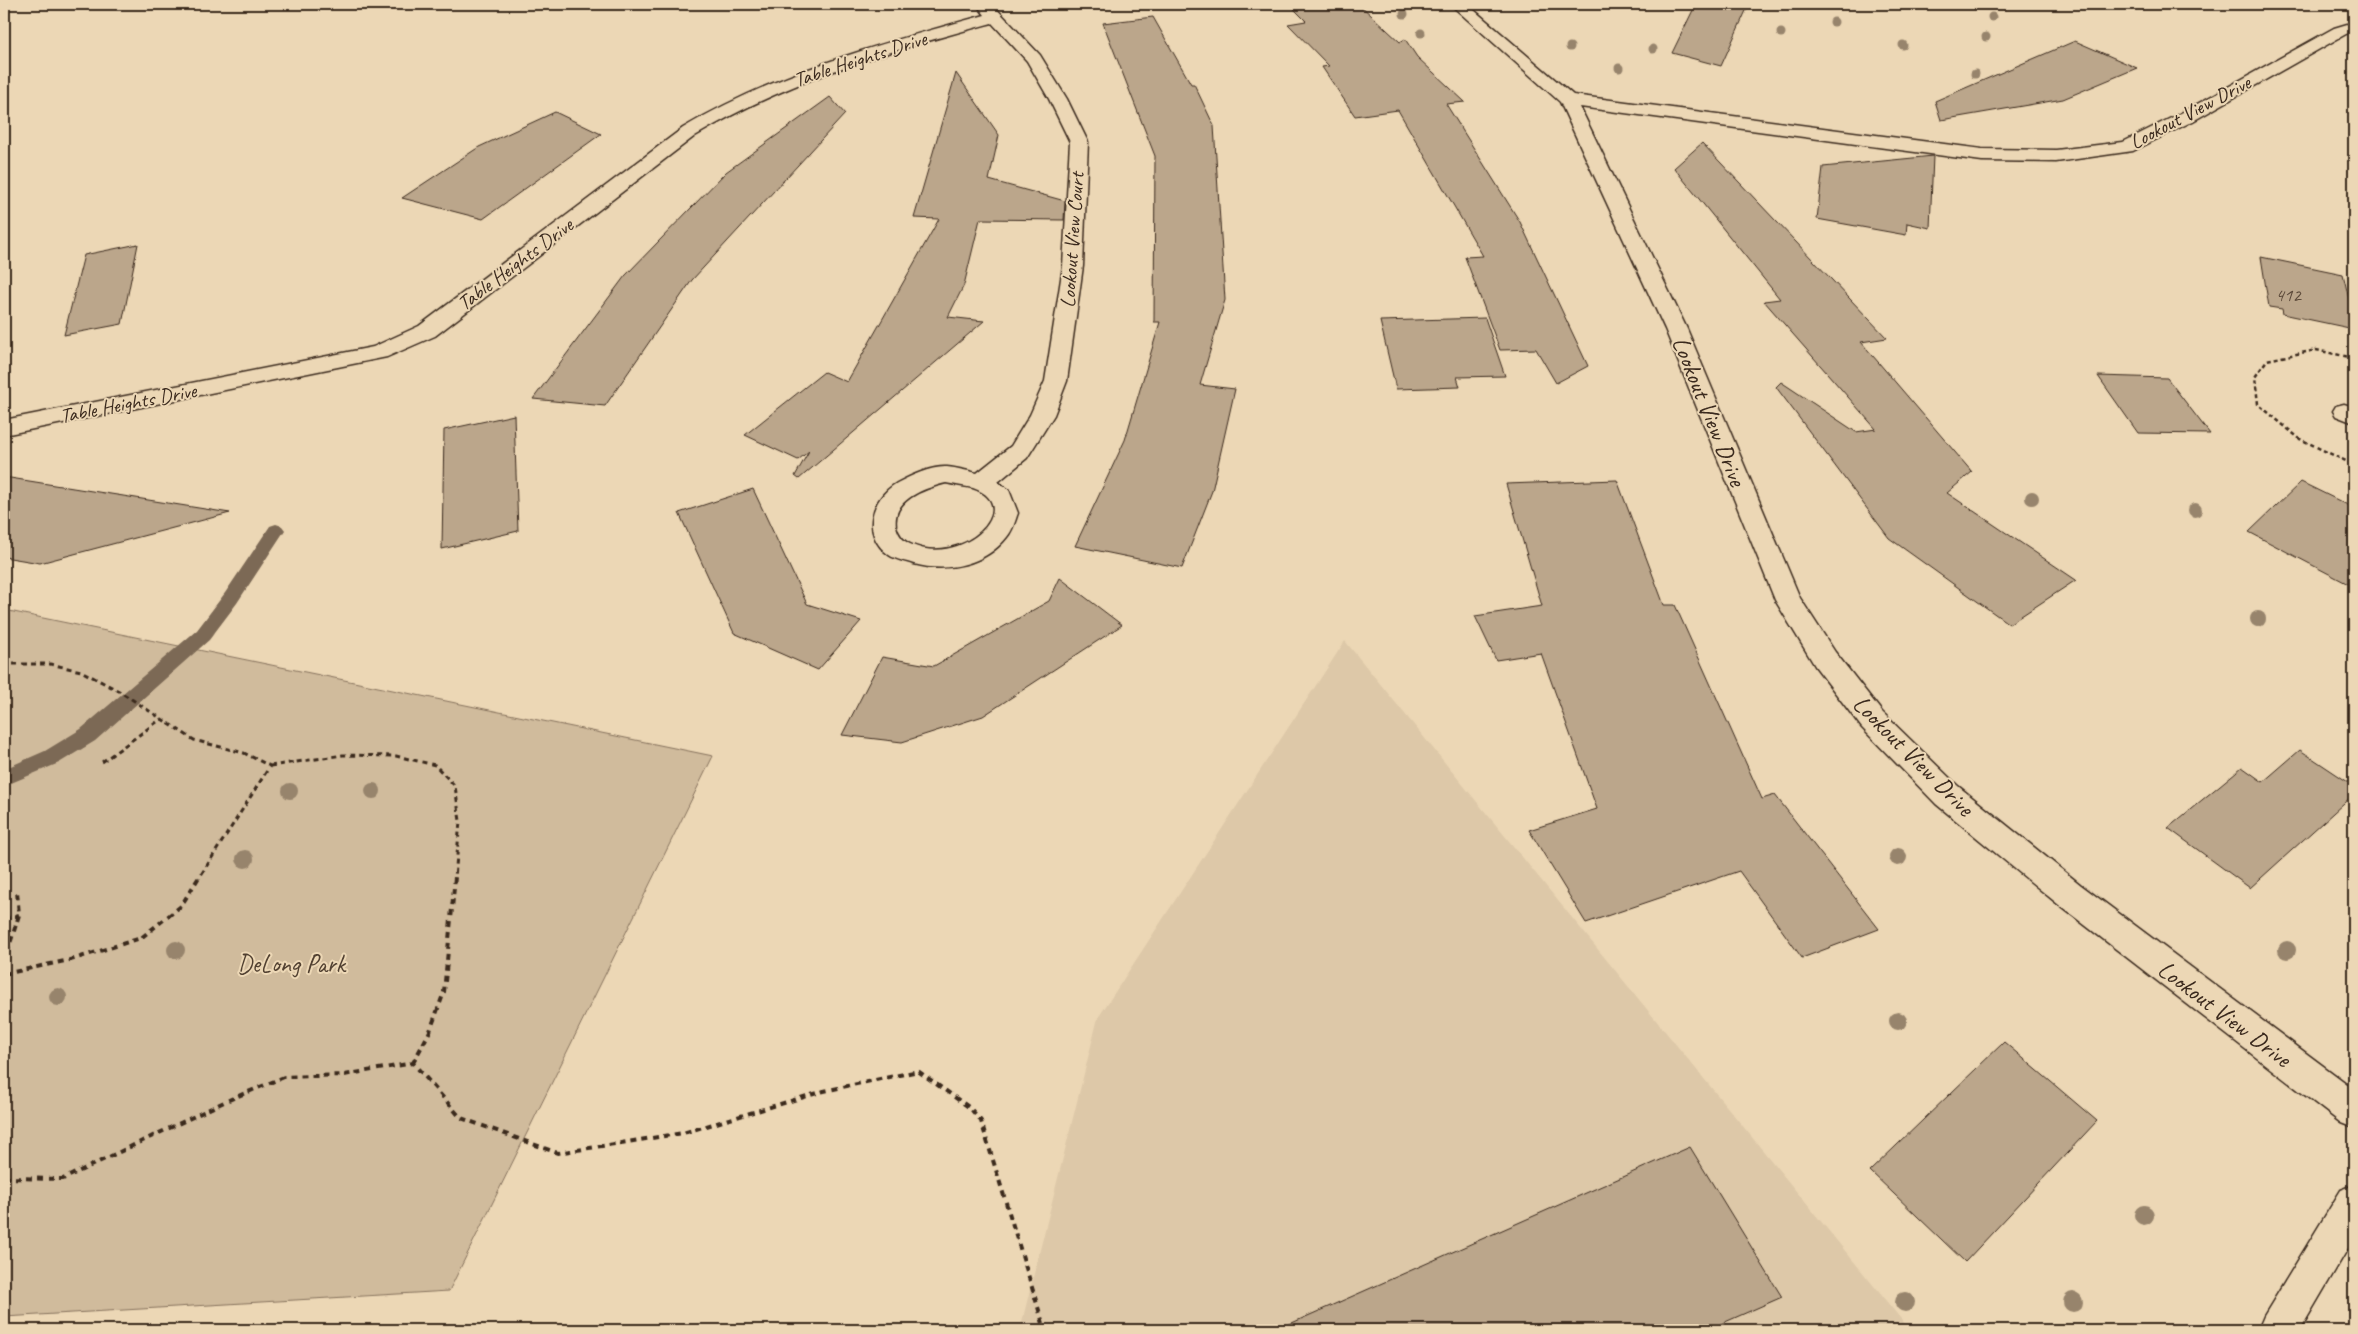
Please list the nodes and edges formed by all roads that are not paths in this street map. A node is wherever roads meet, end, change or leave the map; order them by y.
1 (1458, 4) edge
2 (989, 10) edge
3 (2354, 27) edge
4 (1568, 100) junction
5 (4, 428) edge
6 (984, 481) junction
7 (2354, 1110) edge
8 (2354, 1202) edge
9 (2278, 1330) edge

1 - 4 street, Lookout View Drive
2 - 5 street, Table Heights Drive
2 - 6 street, Lookout View Court
3 - 4 street, Lookout View Drive
4 - 7 street, Lookout View Drive
6 - 6 street
8 - 9 street

